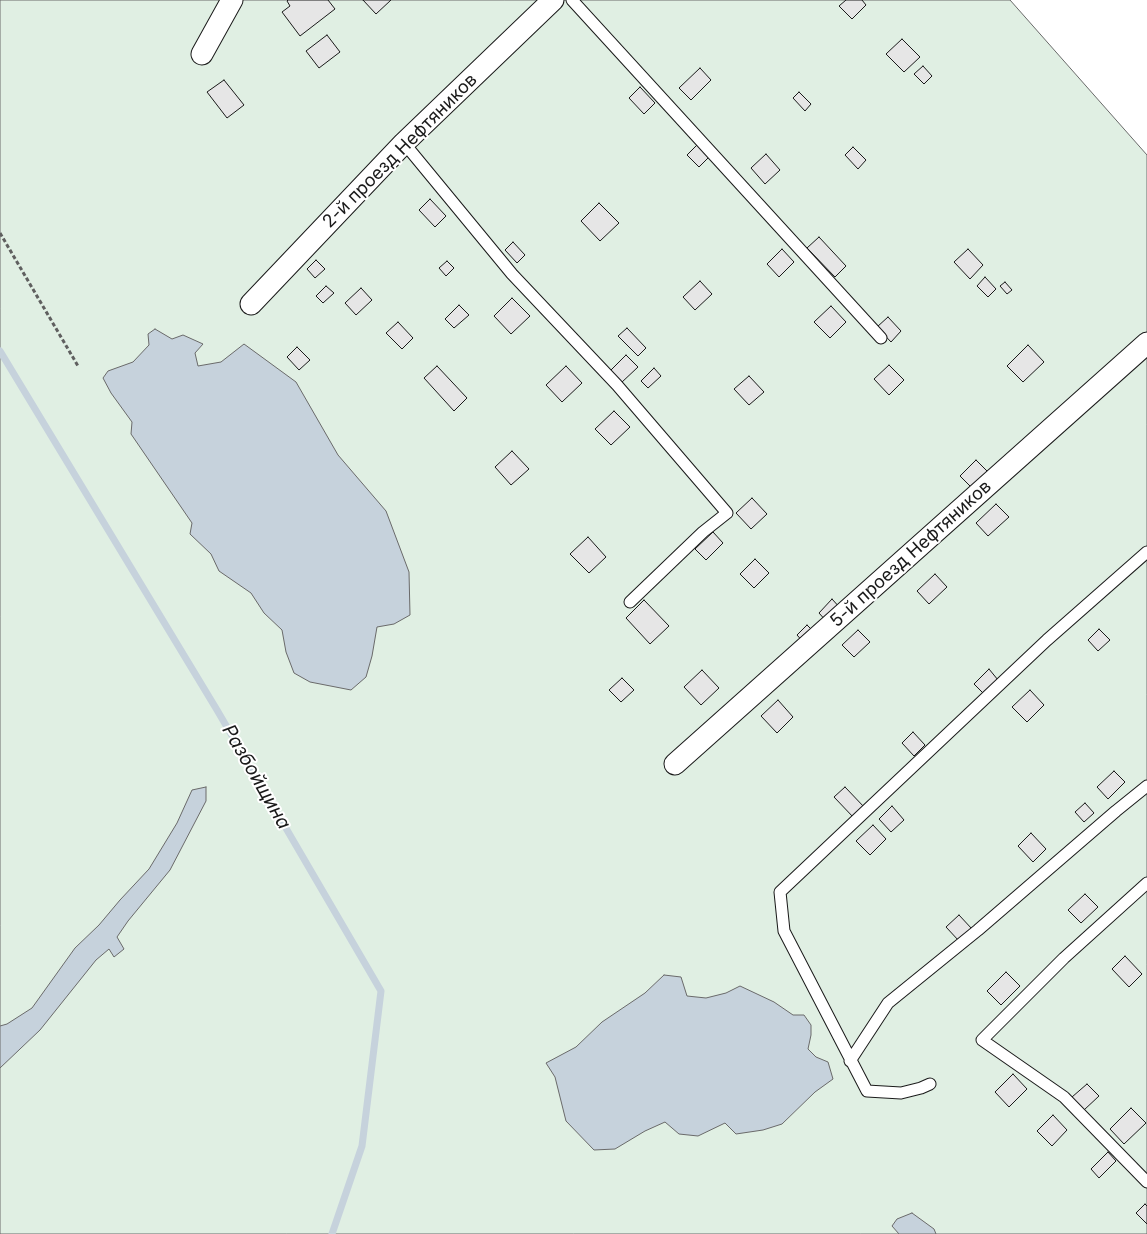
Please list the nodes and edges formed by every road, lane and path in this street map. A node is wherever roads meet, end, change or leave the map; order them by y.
1 (232, 0) edge
2 (553, 0) edge
3 (572, 0) edge
4 (202, 54) dead end
5 (404, 143) junction
6 (0, 233) edge
7 (251, 304) dead end
8 (881, 338) dead end
9 (1147, 343) edge
10 (78, 366) dead end
11 (1147, 552) edge
12 (630, 602) dead end
13 (676, 764) dead end
14 (1147, 786) edge
15 (1147, 883) edge
16 (850, 1060) junction
17 (930, 1084) dead end
18 (1147, 1182) edge

1 - 4 street
2 - 5 street, 2-й проезд Нефтяников
3 - 8 lane
5 - 7 street, 2-й проезд Нефтяников
5 - 12 lane
6 - 10 path
9 - 13 street, 5-й проезд Нефтяников
11 - 16 lane
14 - 16 lane
15 - 18 lane
16 - 17 lane

